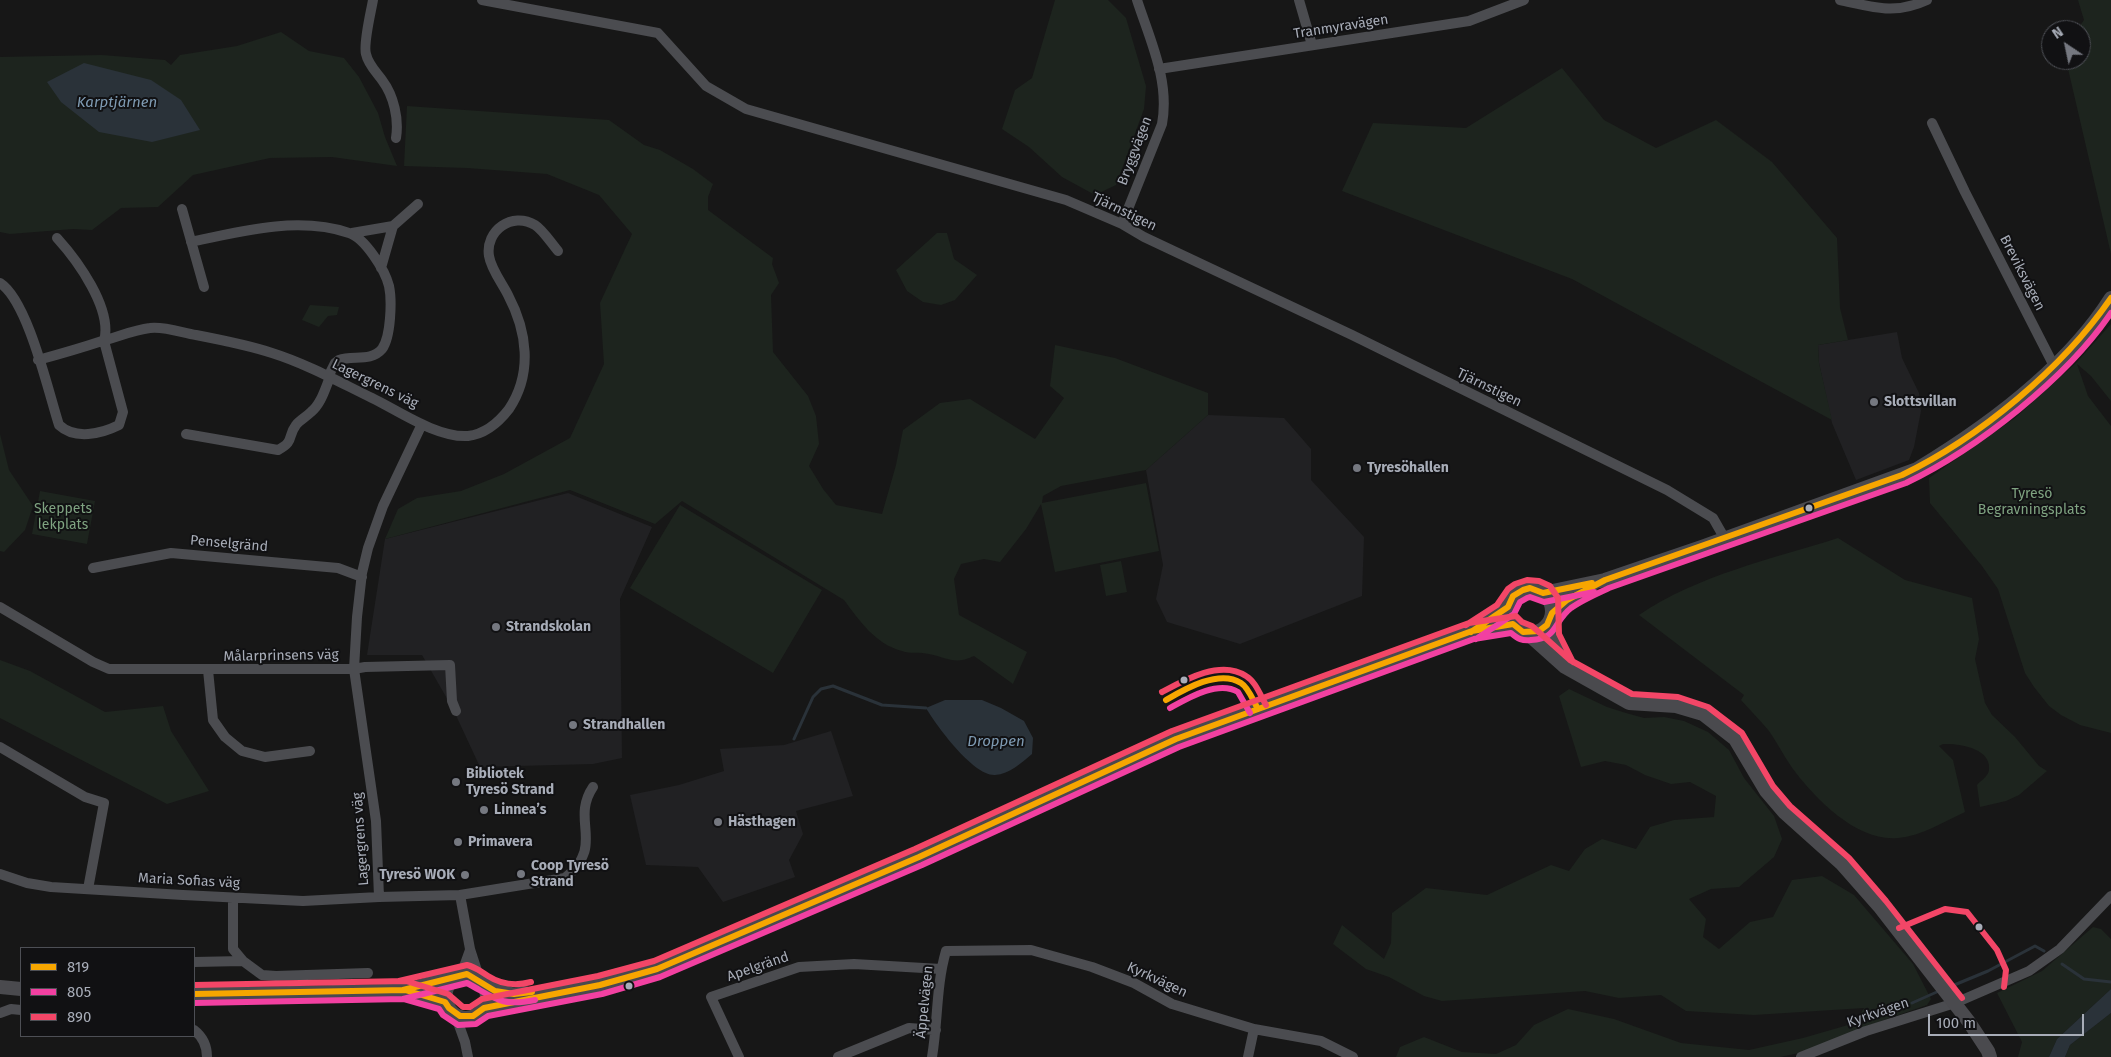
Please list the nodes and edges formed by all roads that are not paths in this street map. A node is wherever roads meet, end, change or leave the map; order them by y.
1 (373, 0) edge
2 (482, 0) edge
3 (1136, 0) edge
4 (1299, 0) edge
5 (1524, 0) edge
6 (1840, 0) edge
7 (1927, 0) edge
8 (1312, 45) junction
9 (1159, 69) junction
10 (1932, 123) dead end
11 (396, 138) dead end
12 (418, 204) dead end
13 (182, 209) dead end
14 (1122, 224) junction
15 (393, 226) junction
16 (352, 234) junction
17 (57, 238) dead end
18 (191, 242) junction
19 (558, 251) dead end
20 (381, 268) junction
21 (0, 283) edge
22 (204, 287) dead end
23 (2111, 298) edge
24 (104, 341) junction
25 (38, 360) junction
26 (2054, 366) junction
27 (329, 377) junction
28 (422, 424) junction
29 (186, 434) dead end
30 (1725, 539) junction
31 (93, 568) dead end
32 (362, 577) junction
33 (1605, 580) junction
34 (1543, 593) junction
35 (0, 606) edge
36 (1508, 607) junction
37 (1551, 617) junction
38 (1513, 624) junction
39 (1472, 631) junction
40 (1527, 632) junction
41 (1565, 667) junction
42 (354, 669) junction
43 (208, 670) junction
44 (456, 711) dead end
45 (0, 747) edge
46 (310, 751) dead end
47 (593, 787) dead end
48 (0, 874) edge
49 (88, 889) junction
50 (460, 895) junction
51 (2111, 896) edge
52 (379, 897) junction
53 (233, 898) junction
54 (712, 946) junction
55 (470, 949) junction
56 (946, 951) joint
57 (244, 961) junction
58 (195, 962) edge
59 (941, 969) junction
60 (368, 973) dead end
61 (457, 977) junction
62 (482, 983) junction
63 (0, 987) edge
64 (20, 989) edge
65 (404, 990) junction
66 (195, 994) edge
67 (1948, 994) junction
68 (445, 1002) junction
69 (20, 1010) edge
70 (478, 1012) junction
71 (0, 1013) edge
72 (455, 1014) junction
73 (1254, 1029) junction
74 (936, 1030) junction
75 (195, 1031) edge
76 (465, 1042) junction
77 (207, 1057) edge
78 (468, 1057) edge
79 (739, 1057) edge
80 (838, 1057) edge
81 (932, 1057) edge
82 (1248, 1057) edge
83 (1353, 1057) edge
84 (1800, 1057) edge
85 (1990, 1057) edge

1 - 11 street
2 - 14 street, Tjärnstigen
3 - 9 street, Bryggvägen
4 - 8 street
5 - 8 street, Tranmyravägen
6 - 7 street
8 - 9 street, Tranmyravägen
9 - 14 street, Bryggvägen
10 - 26 street, Breviksvägen
12 - 15 street
13 - 18 street
14 - 30 street, Tjärnstigen
15 - 16 street
15 - 20 street
16 - 18 street
16 - 20 street
17 - 24 street
18 - 22 street
19 - 28 street
20 - 27 street
21 - 25 street
23 - 26 main road
24 - 25 street
24 - 25 street
24 - 27 street, Lagergrens väg
26 - 30 main road
27 - 28 street, Lagergrens väg
27 - 29 street
28 - 32 street, Lagergrens väg
30 - 33 main road
31 - 32 street, Penselgränd
32 - 42 street, Lagergrens väg
33 - 34 main road
33 - 37 main road
34 - 36 main road
34 - 37 main road
35 - 43 street, Målarprinsens väg
36 - 38 main road
36 - 39 main road
37 - 40 main road
37 - 41 main road
38 - 39 main road
38 - 40 main road
39 - 54 main road
40 - 41 main road
41 - 67 main road
42 - 43 street, Målarprinsens väg
42 - 44 street
42 - 52 street, Lagergrens väg
43 - 46 street, Målarprinsens väg
45 - 49 street
47 - 50 street, Lagergrens väg
48 - 49 street, Maria Sofias väg
49 - 53 street, Maria Sofias väg
50 - 52 street, Lagergrens väg
50 - 55 street
51 - 67 street, Kyrkvägen
52 - 53 street, Maria Sofias väg
53 - 57 street
54 - 62 main road
54 - 70 main road
55 - 61 street
55 - 62 street
56 - 59 street, Äppelvägen
56 - 73 street, Kyrkvägen
57 - 58 street
57 - 60 street
59 - 74 street, Äppelvägen
59 - 79 street, Apelgränd
61 - 62 main road
61 - 65 main road
61 - 68 main road
62 - 70 main road
63 - 64 main road
65 - 66 main road
65 - 68 main road
67 - 84 street, Kyrkvägen
67 - 85 main road
68 - 72 main road
69 - 71 street
70 - 72 main road
70 - 76 street
72 - 76 street
73 - 82 street
73 - 83 street, Kyrkvägen
74 - 80 street
74 - 81 street, Äppelvägen
75 - 77 street
76 - 78 street

